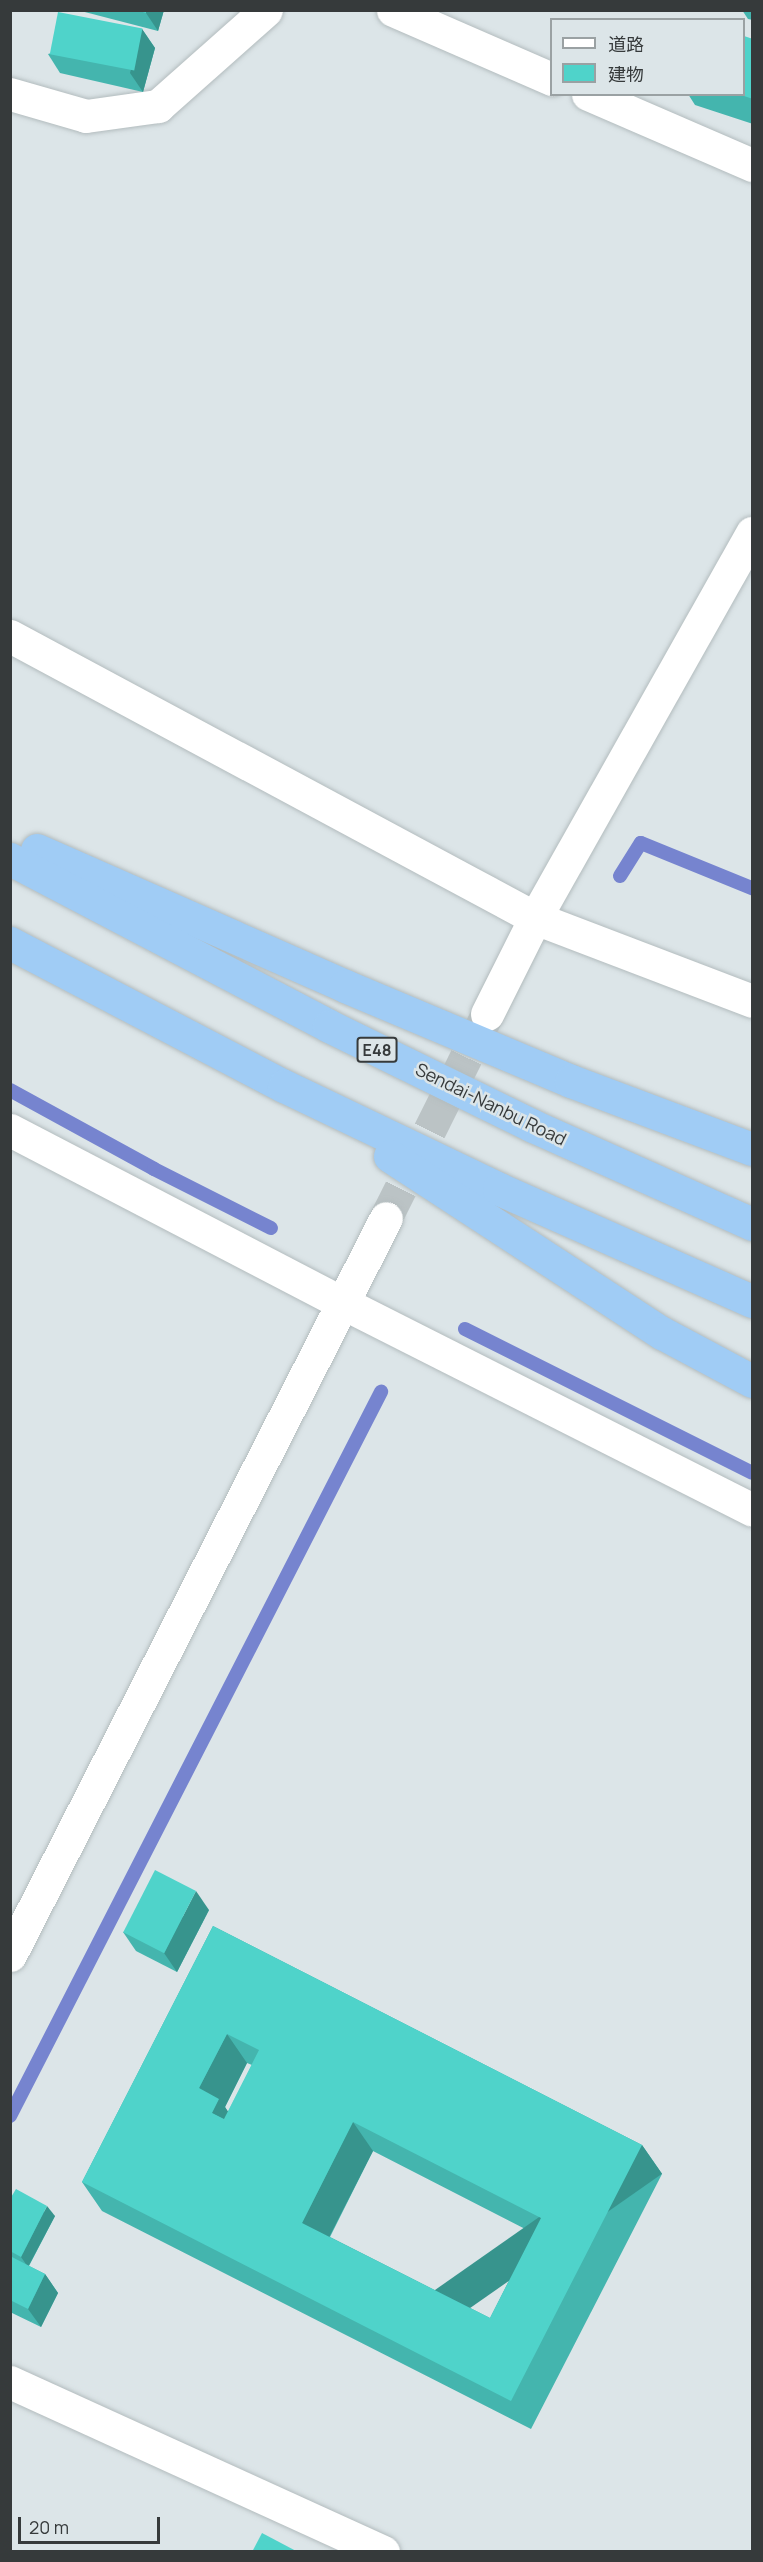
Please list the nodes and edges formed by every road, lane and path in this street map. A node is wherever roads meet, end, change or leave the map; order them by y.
1 (266, 10) edge
2 (393, 10) edge
3 (550, 78) edge
4 (10, 93) edge
5 (593, 96) edge
6 (753, 165) edge
7 (753, 533) edge
8 (10, 636) edge
9 (10, 838) edge
10 (10, 859) edge
11 (535, 918) junction
12 (10, 943) edge
13 (753, 1001) edge
14 (487, 1014) tunnel mouth
15 (284, 1086) junction
16 (10, 1130) edge
17 (753, 1149) edge
18 (386, 1218) tunnel mouth
19 (753, 1224) edge
20 (753, 1302) edge
21 (344, 1303) junction
22 (753, 1381) edge
23 (753, 1510) edge
24 (10, 1955) edge
25 (10, 2382) edge
26 (383, 2552) edge

1 - 4 street
2 - 3 street
5 - 6 street
7 - 11 street
8 - 11 street
9 - 17 highway
10 - 19 highway, Sendai-Nanbu Road / E48
11 - 13 street
11 - 14 street
12 - 15 highway
15 - 20 highway
15 - 22 highway
16 - 21 street
18 - 21 street
21 - 23 street
21 - 24 street
25 - 26 street

